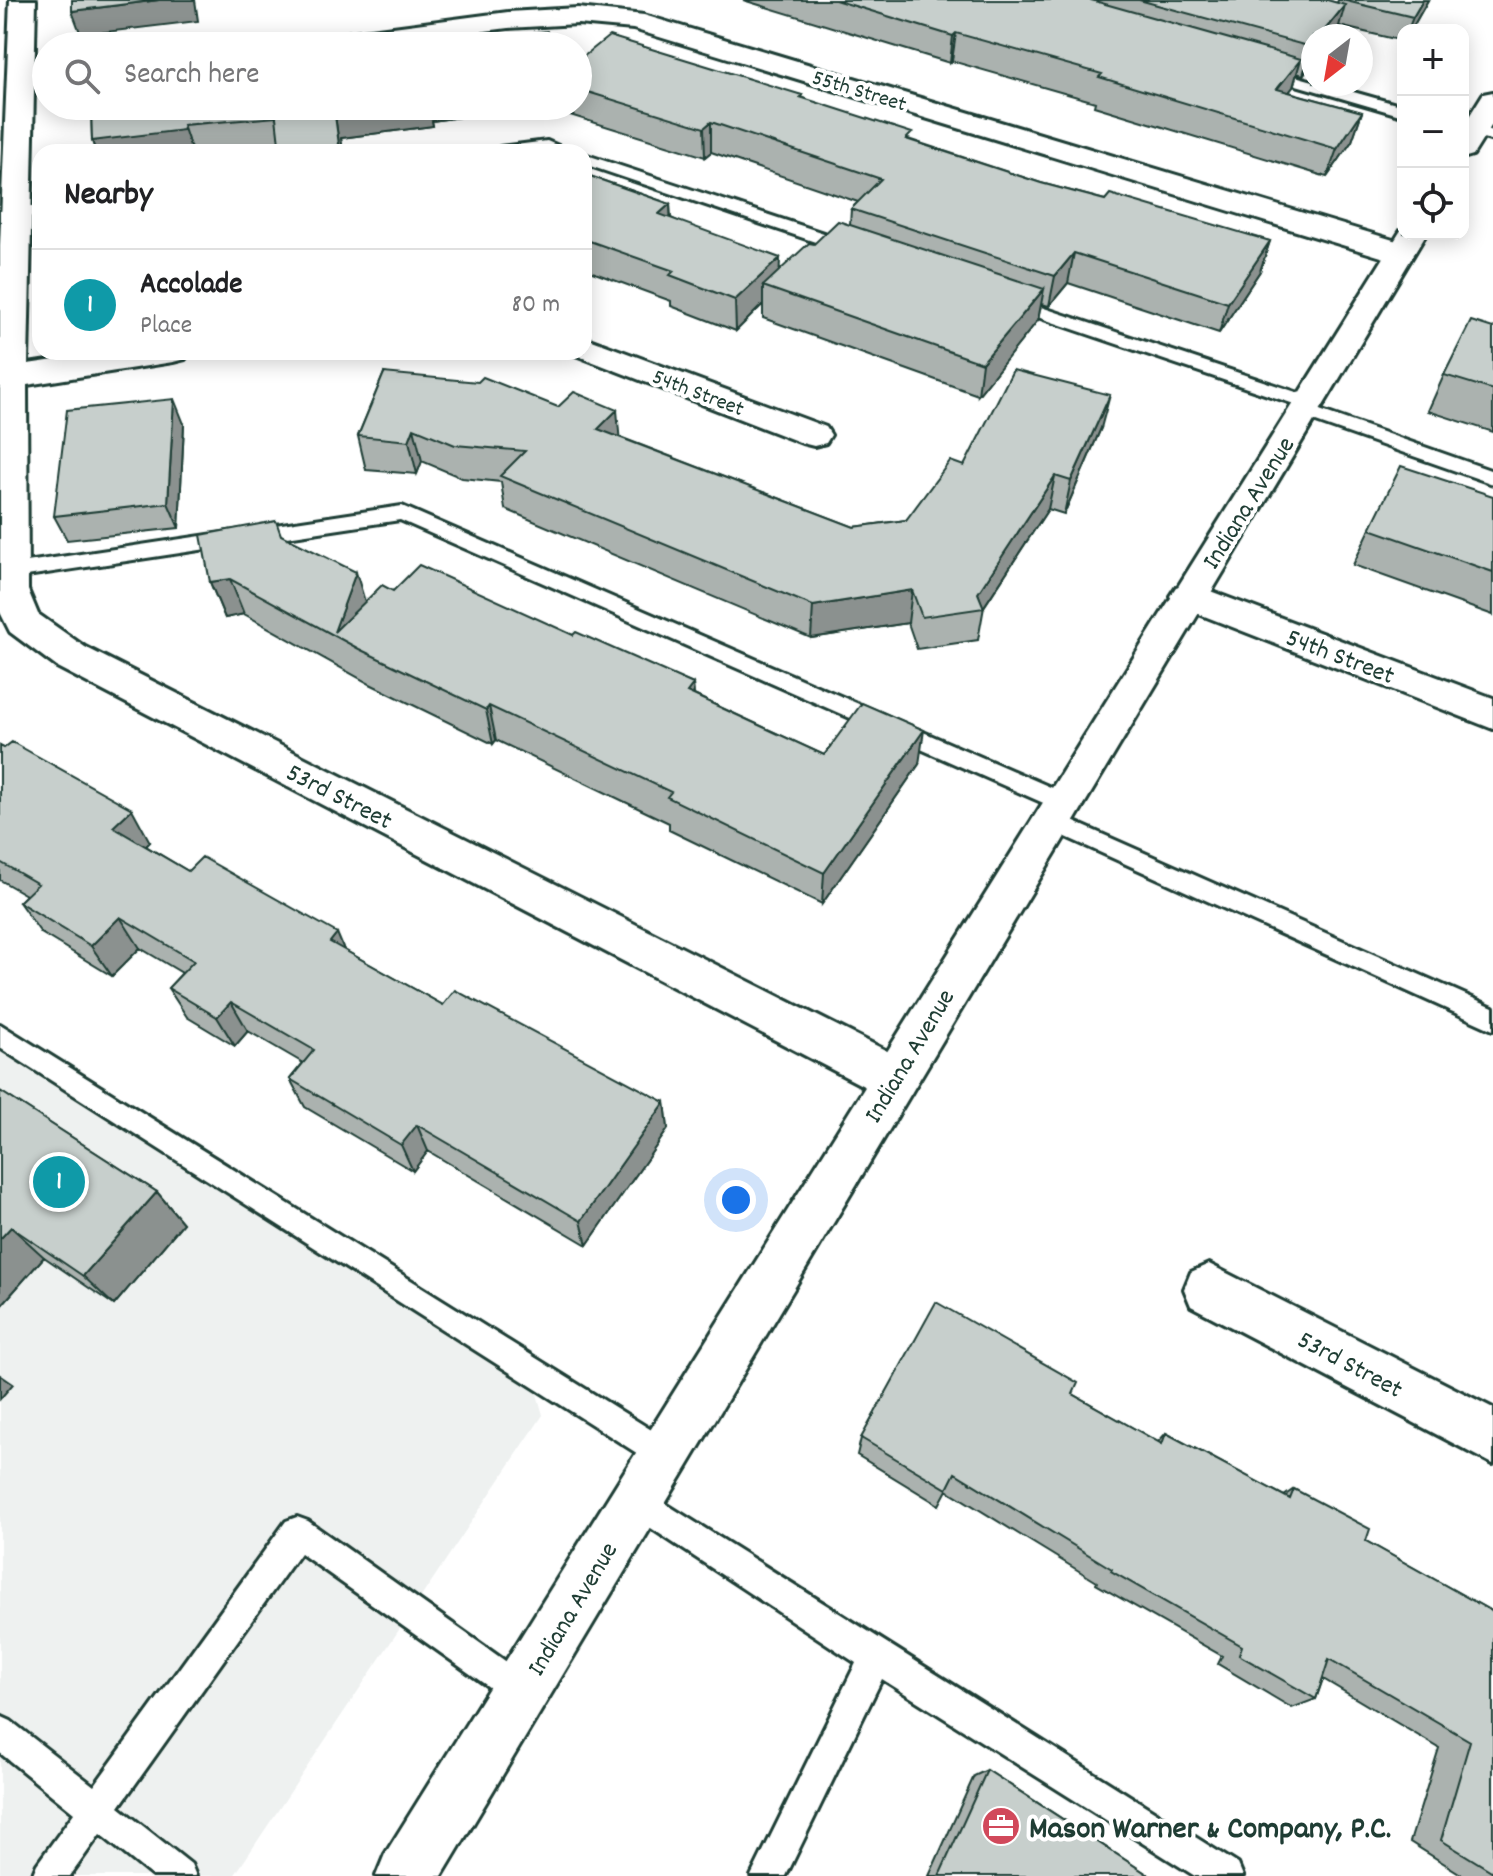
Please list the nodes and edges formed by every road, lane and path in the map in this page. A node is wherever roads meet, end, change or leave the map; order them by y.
1 (23, 0) edge
2 (416, 32) edge
3 (1251, 68) edge
4 (22, 84) edge
5 (1493, 100) edge
6 (1397, 109) edge
7 (1473, 136) edge
8 (592, 162) edge
9 (19, 213) edge
10 (1405, 243) edge
11 (871, 255) edge
12 (991, 295) edge
13 (592, 350) edge
14 (122, 360) edge
15 (6, 378) edge
16 (1305, 406) junction
17 (814, 435) dead end
18 (1493, 478) edge
19 (4, 573) edge
20 (1189, 596) junction
21 (1493, 714) edge
22 (1058, 811) junction
23 (1493, 1019) edge
24 (0, 1035) edge
25 (894, 1078) junction
26 (1209, 1289) dead end
27 (1493, 1437) edge
28 (664, 1454) junction
29 (636, 1500) junction
30 (876, 1657) junction
31 (521, 1691) junction
32 (0, 1732) edge
33 (97, 1810) junction
34 (49, 1876) edge
35 (179, 1876) edge
36 (407, 1876) edge
37 (768, 1876) edge
38 (1226, 1876) edge

1 - 4 street, 53rd Street
2 - 10 street, 55th Street
3 - 6 lane
4 - 9 street, 53rd Street
5 - 7 street
8 - 11 lane
9 - 15 street, 53rd Street
10 - 16 street, Indiana Avenue
12 - 16 lane
13 - 17 street, 54th Street
14 - 15 street
15 - 19 street, 53rd Street
16 - 18 lane
16 - 20 street, Indiana Avenue
19 - 22 lane
19 - 25 street, 53rd Street
20 - 21 street, 54th Street
20 - 22 street, Indiana Avenue
22 - 23 lane
22 - 25 street, Indiana Avenue
24 - 28 lane
25 - 28 street, Indiana Avenue
26 - 27 street, 53rd Street
28 - 29 street, Indiana Avenue
29 - 30 lane
29 - 31 street, Indiana Avenue
30 - 37 lane
30 - 38 lane
31 - 33 lane
31 - 36 street, Indiana Avenue
32 - 33 lane
33 - 34 lane
33 - 35 lane

